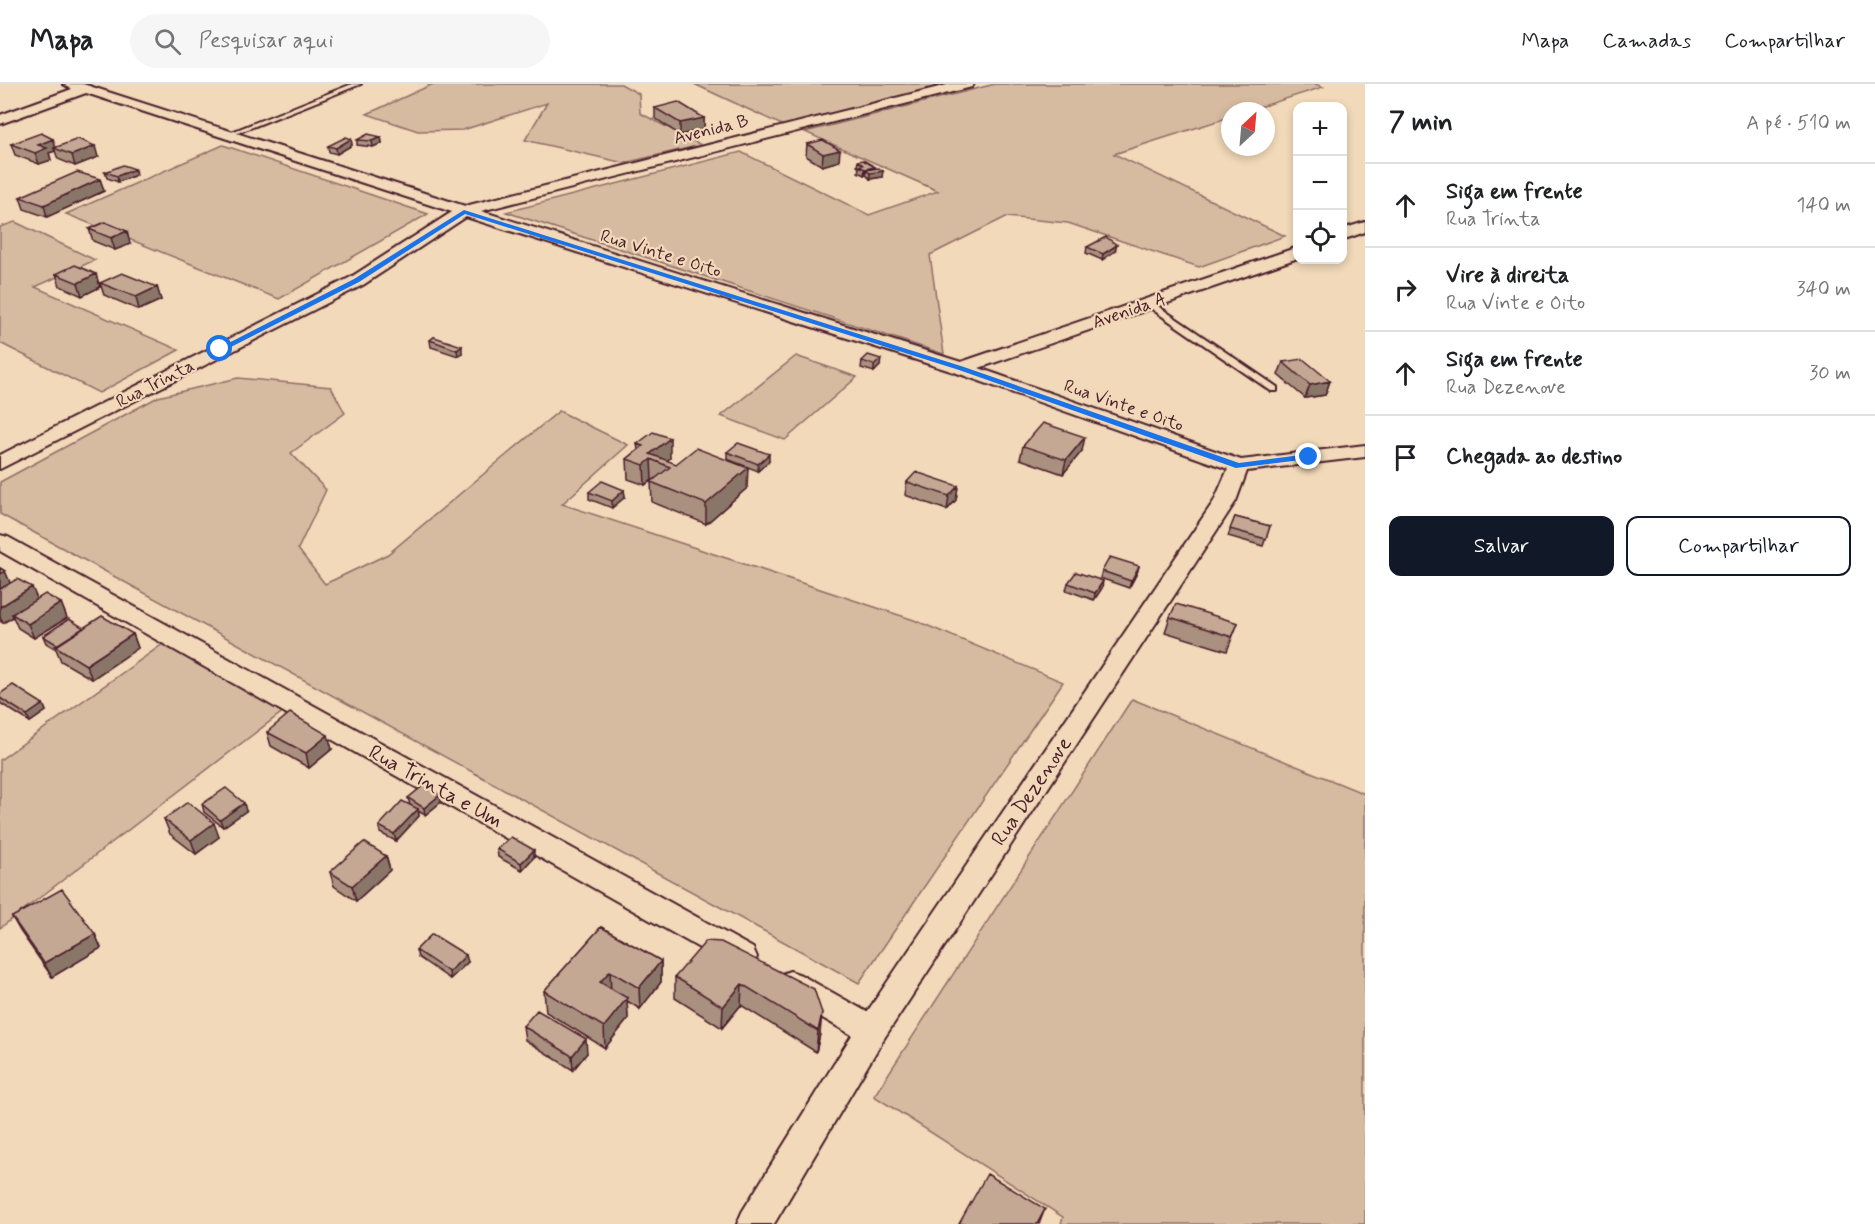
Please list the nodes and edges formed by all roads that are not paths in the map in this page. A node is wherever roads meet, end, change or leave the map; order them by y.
1 (358, 84) edge
2 (968, 84) edge
3 (77, 86) edge
4 (0, 120) edge
5 (228, 135) junction
6 (464, 212) junction
7 (1365, 227) edge
8 (1347, 233) edge
9 (1293, 254) edge
10 (1149, 303) junction
11 (961, 368) junction
12 (1274, 389) dead end
13 (1365, 451) edge
14 (0, 463) edge
15 (1239, 466) junction
16 (0, 543) edge
17 (872, 1030) junction
18 (754, 1224) edge

1 - 5 lane
2 - 6 street, Avenida B
3 - 4 street
3 - 5 street, Rua Vinte e Oito
5 - 6 street, Rua Vinte e Oito
6 - 11 street, Rua Vinte e Oito
6 - 14 street, Rua Trinta
7 - 8 street
9 - 10 street, Avenida A
10 - 11 street, Avenida A
10 - 12 lane
11 - 15 street, Rua Vinte e Oito
13 - 15 street
15 - 17 street, Rua Dezenove
16 - 17 street, Rua Trinta e Um
17 - 18 street, Rua Dezenove

